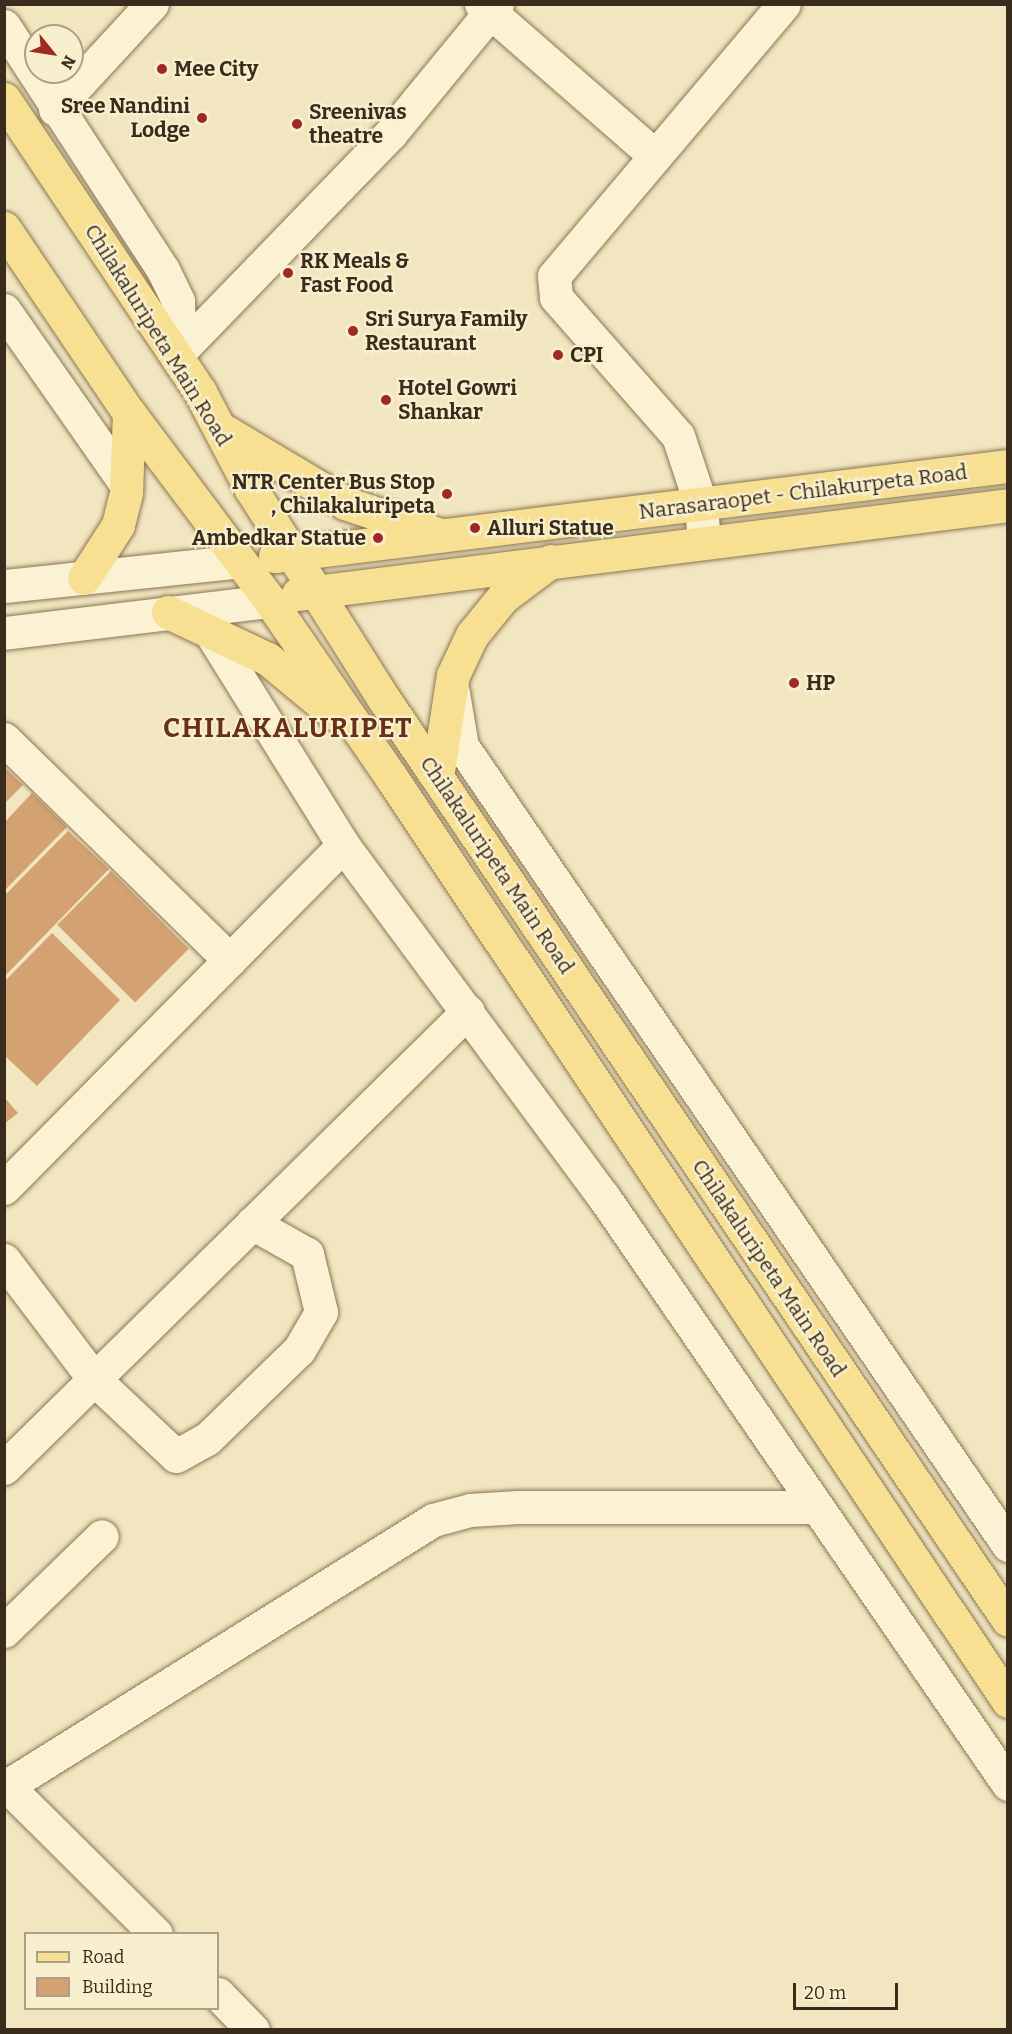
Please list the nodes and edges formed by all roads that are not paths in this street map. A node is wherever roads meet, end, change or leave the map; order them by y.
1 (153, 4) edge
2 (784, 4) edge
3 (489, 7) edge
4 (4, 26) edge
5 (4, 99) edge
6 (55, 109) junction
7 (655, 156) junction
8 (4, 228) edge
9 (4, 310) edge
10 (178, 358) junction
11 (129, 413) junction
12 (221, 429) junction
13 (1008, 466) edge
14 (126, 484) junction
15 (701, 505) junction
16 (1008, 505) edge
17 (451, 538) junction
18 (704, 541) junction
19 (291, 554) junction
20 (552, 560) junction
21 (240, 561) junction
22 (84, 578) junction
23 (4, 586) edge
24 (315, 590) junction
25 (270, 601) junction
26 (168, 612) junction
27 (207, 627) junction
28 (4, 633) edge
29 (451, 682) junction
30 (4, 739) edge
31 (365, 739) junction
32 (436, 777) junction
33 (343, 845) junction
34 (230, 960) junction
35 (468, 1011) junction
36 (4, 1188) edge
37 (252, 1223) junction
38 (4, 1260) edge
39 (94, 1379) junction
40 (4, 1468) edge
41 (927, 1500) junction
42 (994, 1506) edge
43 (816, 1507) junction
44 (102, 1536) dead end
45 (1008, 1545) edge
46 (1008, 1620) edge
47 (4, 1631) edge
48 (1008, 1701) edge
49 (1008, 1784) edge
50 (6, 1785) edge
51 (154, 1932) edge
52 (219, 1995) edge
53 (253, 2030) edge

1 - 6 street
2 - 7 street
3 - 7 street
3 - 10 street
4 - 6 street
5 - 10 main road, Chilakaluripeta Main Road
6 - 10 street
7 - 15 street
8 - 11 main road, Chilakaluripeta Main Road
9 - 14 street
10 - 12 main road, Chilakaluripeta Main Road
11 - 14 main road
11 - 21 main road, Chilakaluripeta Main Road
12 - 17 main road
12 - 19 main road, Chilakaluripeta Main Road
13 - 15 main road, Narasaraopet - Chilakurpeta Road
14 - 22 main road
15 - 17 main road, Narasaraopet - Chilakurpeta Road
15 - 18 street
16 - 18 main road, Narasaraopet - Chilakurpeta Road
17 - 19 main road, Narasaraopet - Chilakurpeta Road
18 - 20 main road, Narasaraopet - Chilakurpeta Road
19 - 21 main road, Narasaraopet - Chilakurpeta Road
19 - 24 main road, Chilakaluripeta Main Road
20 - 24 main road, Narasaraopet - Chilakurpeta Road
20 - 29 main road
21 - 22 street
21 - 25 main road, Chilakaluripeta Main Road
22 - 23 street
24 - 25 main road, Narasaraopet - Chilakurpeta Road
24 - 32 main road, Chilakaluripeta Main Road
25 - 26 street
25 - 31 main road, Chilakaluripeta Main Road
26 - 27 main road
26 - 28 street
27 - 31 main road
27 - 33 street
29 - 32 main road
29 - 42 street
30 - 34 street
31 - 48 main road, Chilakaluripeta Main Road
32 - 41 main road, Chilakaluripeta Main Road
33 - 34 street
33 - 35 street
34 - 36 street
35 - 37 street
35 - 43 street
37 - 39 street
37 - 39 street
38 - 39 street
39 - 40 street
41 - 42 street
41 - 46 main road, Chilakaluripeta Main Road
42 - 45 street
43 - 49 street
43 - 50 street
44 - 47 street
50 - 51 street
52 - 53 street

